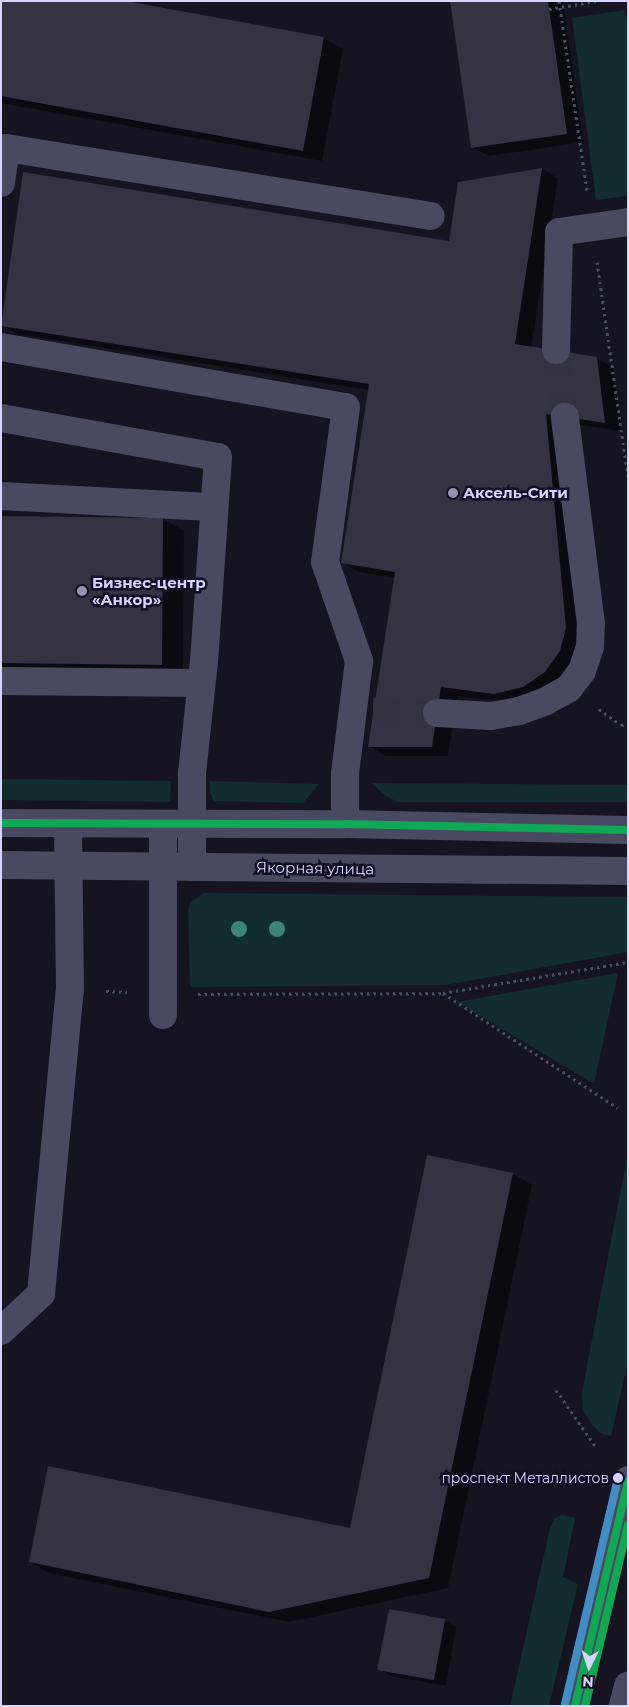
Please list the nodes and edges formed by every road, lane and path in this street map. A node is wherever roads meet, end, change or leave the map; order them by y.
1 (559, 1) edge
2 (596, 1) edge
3 (560, 7) junction
4 (549, 8) dead end
5 (1, 183) edge
6 (431, 216) dead end
7 (628, 222) edge
8 (592, 227) junction
9 (1, 347) edge
10 (556, 350) tunnel mouth
11 (565, 417) tunnel mouth
12 (1, 418) edge
13 (628, 476) edge
14 (1, 496) edge
15 (214, 507) junction
16 (1, 681) edge
17 (201, 683) junction
18 (437, 713) tunnel mouth
19 (1, 823) edge
20 (68, 824) junction
21 (163, 824) junction
22 (192, 824) junction
23 (345, 824) junction
24 (628, 830) edge
25 (1, 866) edge
26 (68, 866) junction
27 (163, 867) junction
28 (192, 867) junction
29 (628, 871) edge
30 (628, 962) edge
31 (70, 990) junction
32 (443, 993) junction
33 (163, 1004) junction
34 (618, 1108) dead end
35 (1, 1331) edge
36 (556, 1390) dead end
37 (596, 1447) dead end
38 (628, 1480) edge
39 (628, 1686) edge
40 (575, 1706) edge
41 (623, 1706) edge

1 - 3 path
2 - 3 path
3 - 4 path
3 - 8 path
5 - 6 street
7 - 8 street
8 - 10 street
8 - 13 path
9 - 23 street
11 - 18 street
12 - 15 street
14 - 15 street
15 - 17 street
16 - 17 street
17 - 22 street
19 - 20 street
20 - 21 street
20 - 26 street
21 - 22 street
21 - 27 street
22 - 23 street
22 - 28 street
23 - 24 street
25 - 26 street, Якорная улица
26 - 27 street, Якорная улица
26 - 31 street
27 - 28 street, Якорная улица
27 - 33 street
28 - 29 street, Якорная улица
30 - 32 path
31 - 33 path
31 - 35 street
32 - 33 path
32 - 34 path
36 - 37 path
38 - 40 street
39 - 41 street

